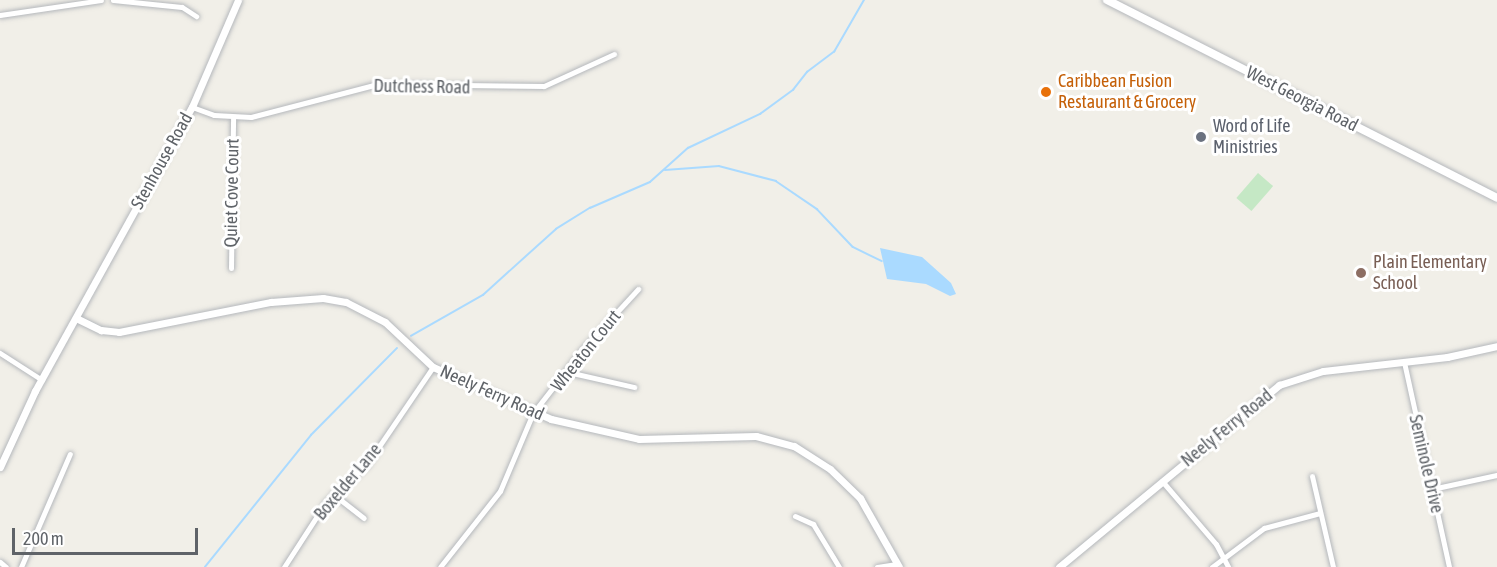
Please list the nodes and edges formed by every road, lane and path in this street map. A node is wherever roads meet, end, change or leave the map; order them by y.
1 (101, 0) edge
2 (113, 0) edge
3 (238, 0) edge
4 (1107, 0) edge
5 (58, 3) edge
6 (0, 15) edge
7 (196, 16) dead end
8 (614, 54) dead end
9 (192, 107) junction
10 (233, 118) junction
11 (1497, 198) edge
12 (231, 268) dead end
13 (638, 290) dead end
14 (76, 318) junction
15 (1497, 346) edge
16 (0, 353) edge
17 (1404, 362) junction
18 (433, 367) junction
19 (568, 372) junction
20 (42, 380) junction
21 (634, 387) dead end
22 (533, 413) junction
23 (70, 454) dead end
24 (0, 467) edge
25 (1497, 475) edge
26 (1312, 476) dead end
27 (1162, 481) junction
28 (1432, 489) junction
29 (333, 494) junction
30 (1320, 513) junction
31 (795, 516) dead end
32 (364, 518) dead end
33 (1223, 556) junction
34 (0, 562) edge
35 (898, 565) edge
36 (6, 567) edge
37 (21, 567) edge
38 (284, 567) edge
39 (440, 567) edge
40 (839, 567) edge
41 (877, 567) edge
42 (1059, 567) edge
43 (1212, 567) edge
44 (1228, 567) edge
45 (1333, 567) edge
46 (1449, 567) edge

1 - 5 street
2 - 7 street
3 - 9 street, Stenhouse Road
4 - 11 main road, West Georgia Road
5 - 6 street
8 - 10 street, Dutchess Road
9 - 10 street, Dutchess Road
9 - 14 street, Stenhouse Road
10 - 12 street, Quiet Cove Court
13 - 19 street, Wheaton Court
14 - 18 street, Neely Ferry Road
14 - 20 street
15 - 17 street, Neely Ferry Road
16 - 20 street
17 - 27 street, Neely Ferry Road
17 - 28 street, Seminole Drive
18 - 22 street, Neely Ferry Road
18 - 29 street, Boxelder Lane
19 - 21 street
19 - 22 street, Wheaton Court
20 - 24 street
22 - 35 street, Neely Ferry Road
22 - 39 street, Wheaton Court
23 - 37 street
25 - 28 street
26 - 30 street
27 - 33 street
27 - 42 street, Neely Ferry Road
28 - 46 street, Seminole Drive
29 - 32 street
29 - 38 street, Boxelder Lane
30 - 33 street
30 - 45 street
31 - 40 street
33 - 43 street
33 - 44 street
34 - 36 street
35 - 41 street

